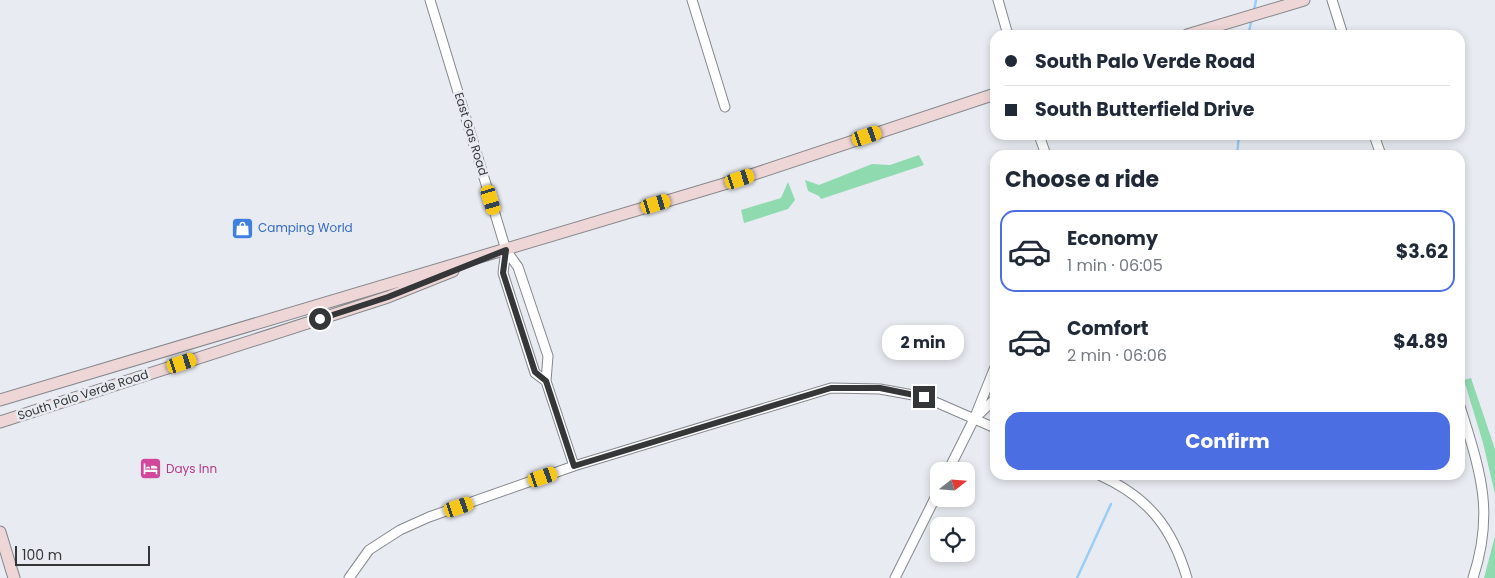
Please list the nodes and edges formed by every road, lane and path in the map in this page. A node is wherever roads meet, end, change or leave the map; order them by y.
1 (430, 0) edge
2 (692, 0) edge
3 (998, 0) edge
4 (1304, 0) edge
5 (1332, 0) edge
6 (1007, 30) edge
7 (1203, 30) edge
8 (1341, 30) edge
9 (990, 96) edge
10 (725, 107) dead end
11 (506, 250) junction
12 (338, 299) junction
13 (253, 341) junction
14 (990, 380) edge
15 (546, 381) junction
16 (0, 400) edge
17 (990, 404) edge
18 (974, 419) junction
19 (0, 422) edge
20 (1465, 422) edge
21 (990, 426) edge
22 (952, 462) edge
23 (574, 466) junction
24 (1109, 480) edge
25 (930, 508) edge
26 (0, 532) edge
27 (14, 578) edge
28 (349, 578) edge
29 (895, 578) edge
30 (1187, 578) edge
31 (1473, 578) edge

1 - 11 street, East Gas Road
2 - 10 street
3 - 6 street
4 - 7 main road
5 - 8 street
9 - 11 main road, South Palo Verde Road
11 - 12 main road, South Palo Verde Road
11 - 13 main road, South Palo Verde Road
11 - 15 street, East Gas Road
11 - 15 street
12 - 13 main road
12 - 16 main road, South Palo Verde Road
13 - 19 main road, South Palo Verde Road
14 - 18 street
15 - 23 street, East Gas Road
17 - 18 street
18 - 21 street
18 - 22 street
18 - 23 street
20 - 31 street
23 - 28 street
24 - 30 street
25 - 29 street
26 - 27 main road

